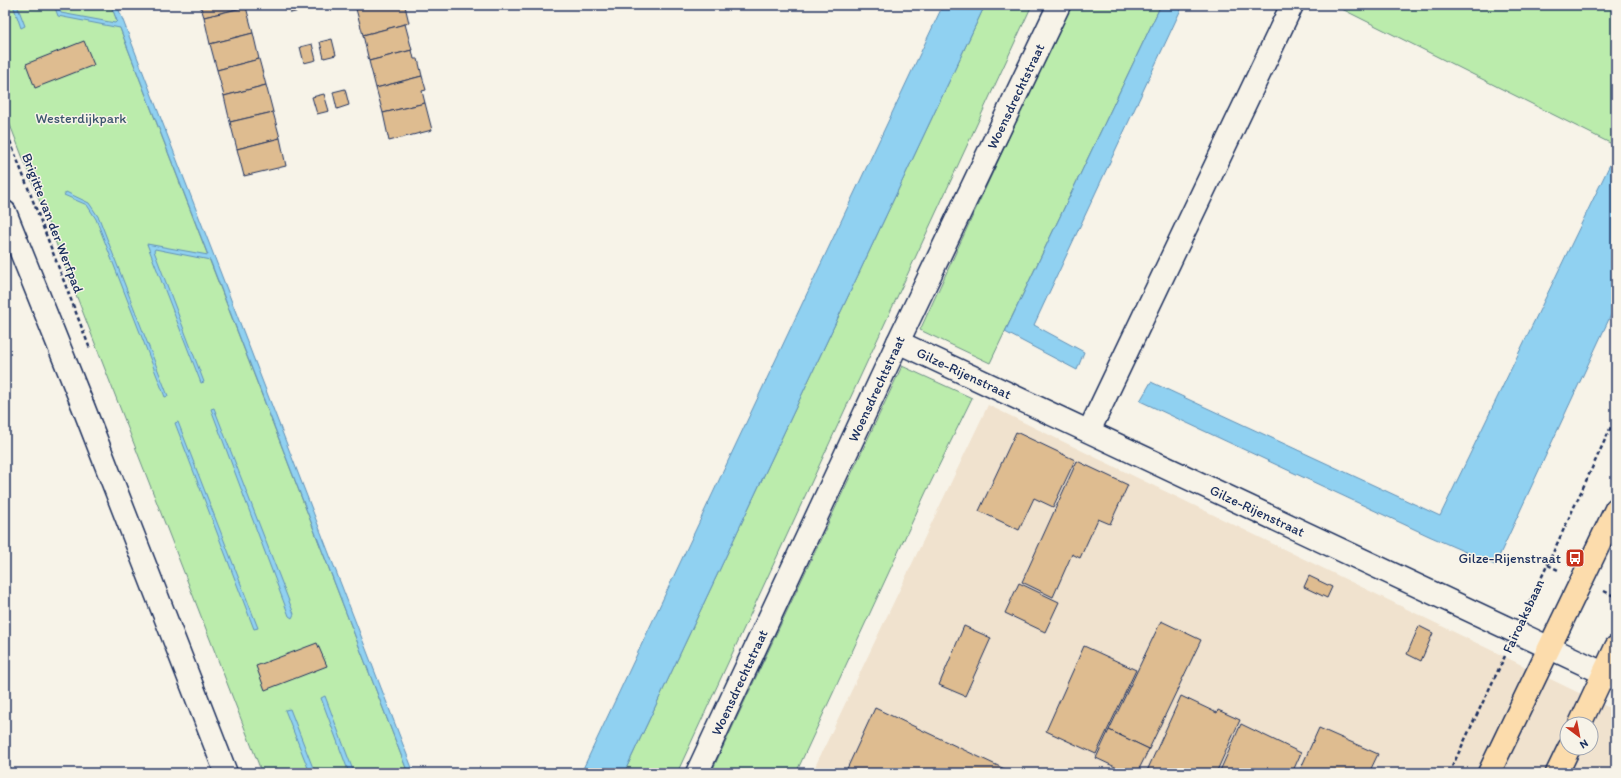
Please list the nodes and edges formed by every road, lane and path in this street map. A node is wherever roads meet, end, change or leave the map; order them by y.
1 (1059, 5) edge
2 (1292, 5) edge
3 (5, 128) edge
4 (5, 212) edge
5 (81, 326) dead end
6 (898, 342) junction
7 (1616, 416) edge
8 (1089, 431) junction
9 (1616, 509) edge
10 (1516, 632) junction
11 (1548, 647) junction
12 (1616, 647) edge
13 (1610, 676) edge
14 (1585, 716) edge
15 (1565, 756) edge
16 (226, 773) edge
17 (697, 773) edge
18 (1450, 773) edge
19 (1489, 773) edge
20 (1557, 773) edge

1 - 6 street, Woensdrechtstraat
2 - 8 street
3 - 5 path, Brigitte van der Werfpad
4 - 16 street
6 - 8 street, Gilze-Rijenstraat
6 - 17 street, Woensdrechtstraat
7 - 10 path, Fairoaksbaan
8 - 10 street, Gilze-Rijenstraat
9 - 11 main road
10 - 11 street, Gilze-Rijenstraat
10 - 18 path, Fairoaksbaan
11 - 13 street, Gilze-Rijenstraat
11 - 19 main road
12 - 13 main road
13 - 14 main road
15 - 20 main road

